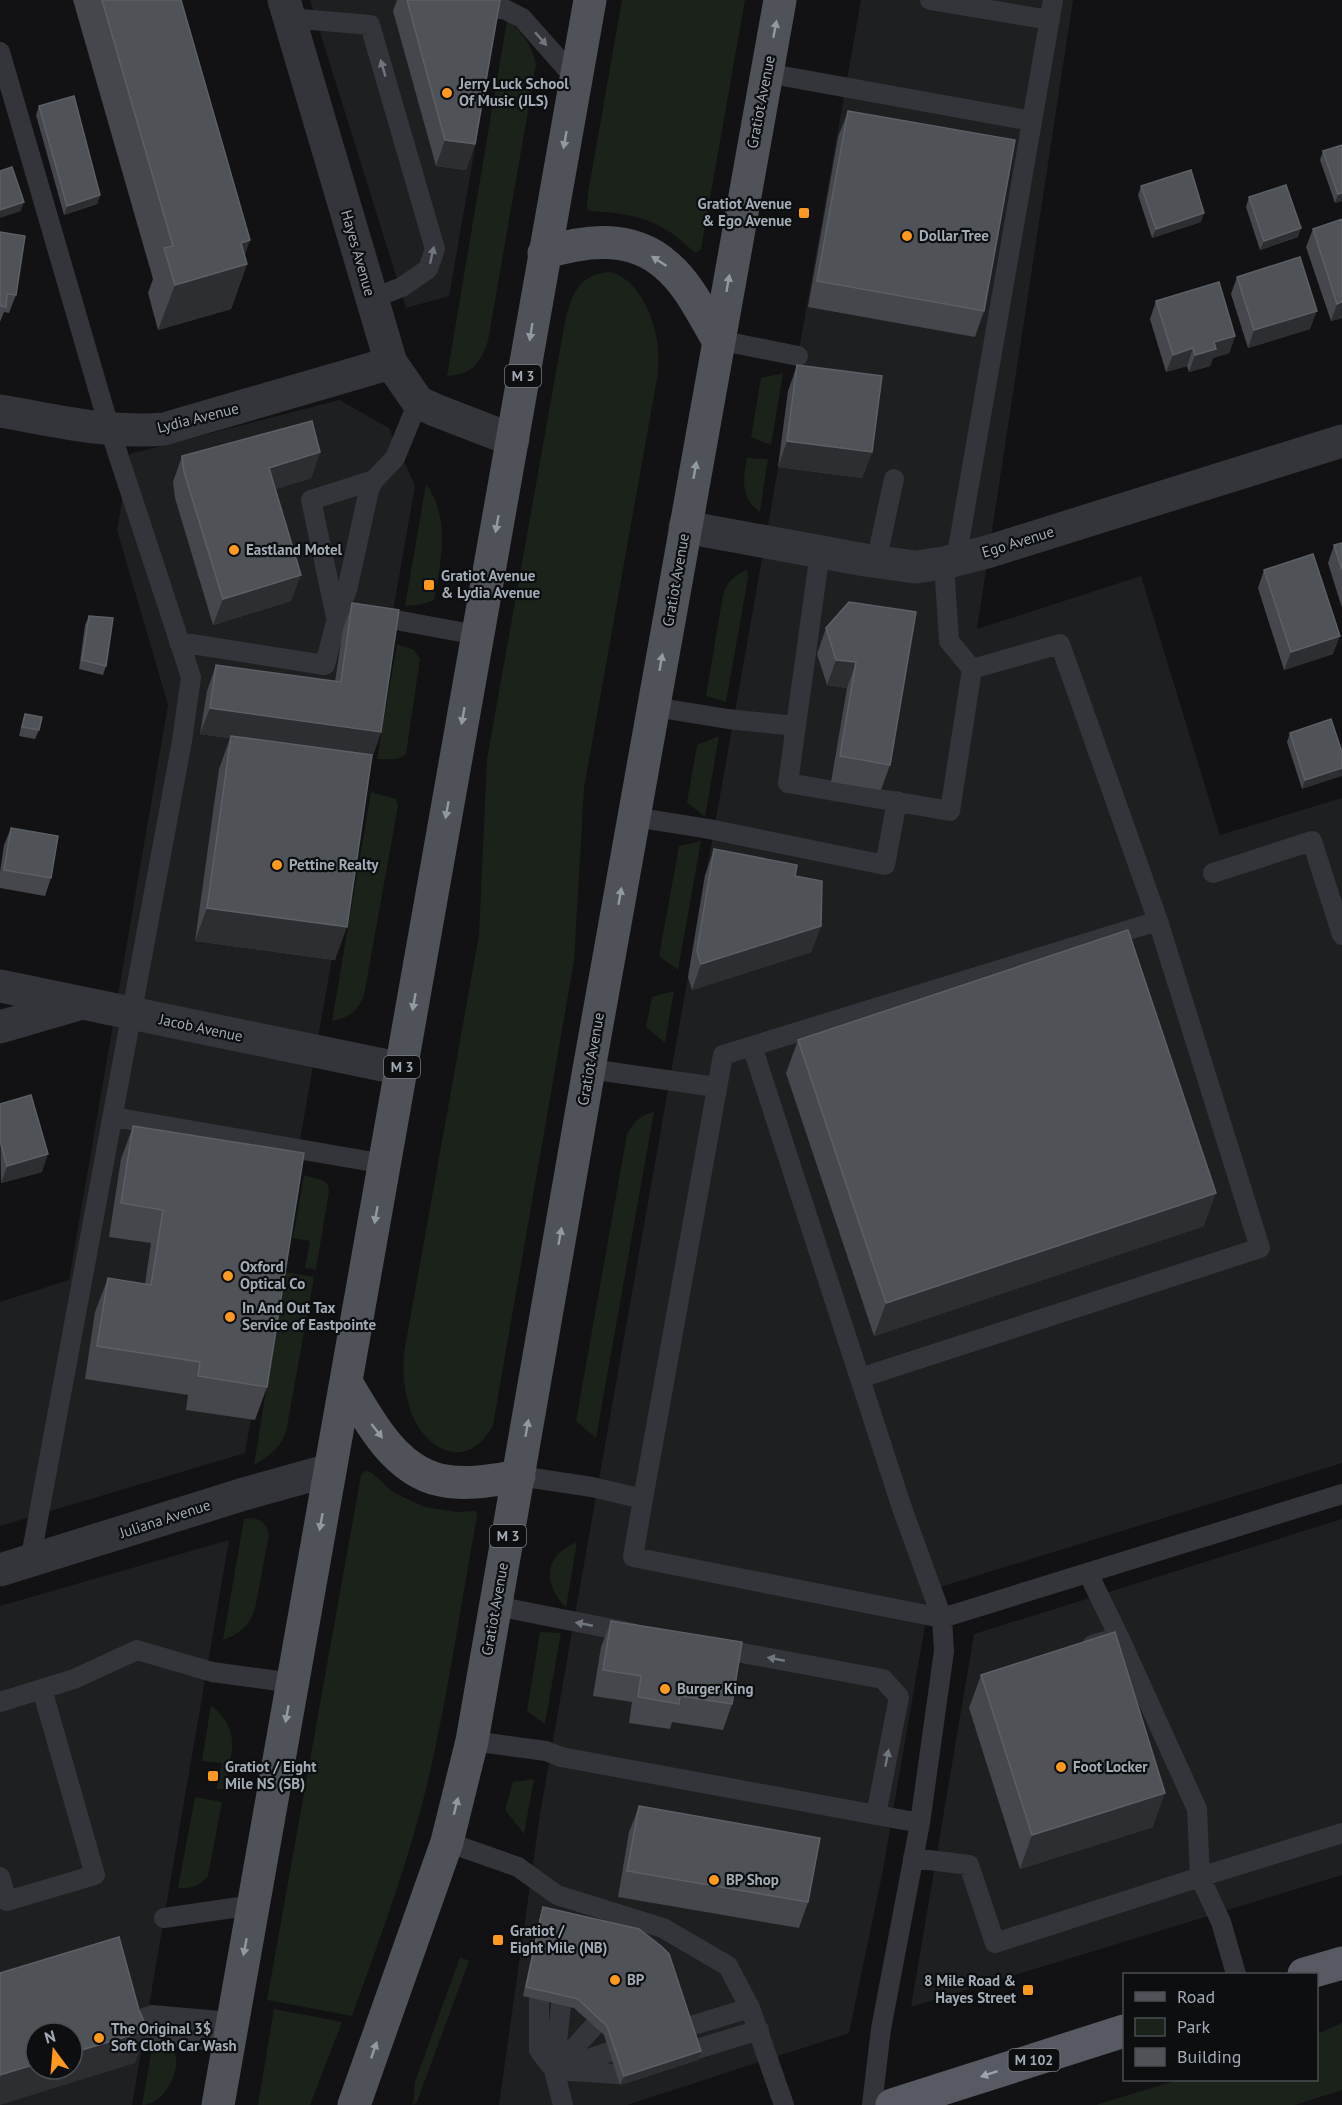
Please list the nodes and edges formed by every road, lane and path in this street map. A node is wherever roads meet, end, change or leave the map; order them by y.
1 (590, 0) edge
2 (780, 0) edge
3 (930, 0) edge
4 (1053, 0) edge
5 (286, 9) edge
6 (498, 9) edge
7 (1050, 20) junction
8 (0, 52) edge
9 (766, 73) junction
10 (576, 79) junction
11 (1032, 121) junction
12 (544, 253) junction
13 (371, 299) junction
14 (718, 340) junction
15 (798, 356) dead end
16 (391, 363) junction
17 (418, 402) junction
18 (0, 411) edge
19 (110, 430) junction
20 (513, 440) junction
21 (1342, 441) edge
22 (894, 479) dead end
23 (374, 480) junction
24 (685, 527) junction
25 (820, 552) junction
26 (876, 562) junction
27 (950, 562) junction
28 (338, 615) junction
29 (477, 635) junction
30 (179, 642) junction
31 (972, 669) junction
32 (654, 707) junction
33 (795, 726) junction
34 (897, 801) junction
35 (634, 816) junction
36 (1213, 873) dead end
37 (1158, 921) junction
38 (1342, 935) edge
39 (0, 986) edge
40 (84, 1003) junction
41 (131, 1013) junction
42 (0, 1027) edge
43 (752, 1046) junction
44 (589, 1068) junction
45 (402, 1069) junction
46 (716, 1086) junction
47 (112, 1117) junction
48 (385, 1164) junction
49 (860, 1378) junction
50 (346, 1382) junction
51 (330, 1470) junction
52 (519, 1476) junction
53 (1342, 1494) edge
54 (643, 1499) junction
55 (15, 1566) edge
56 (1088, 1573) junction
57 (496, 1606) junction
58 (942, 1618) junction
59 (649, 1636) edge
60 (1119, 1637) junction
61 (696, 1644) edge
62 (1076, 1650) edge
63 (292, 1683) junction
64 (42, 1689) junction
65 (0, 1701) edge
66 (472, 1741) junction
67 (876, 1815) junction
68 (920, 1823) junction
69 (1342, 1833) edge
70 (447, 1842) junction
71 (913, 1858) junction
72 (0, 1877) edge
73 (1200, 1877) junction
74 (253, 1905) junction
75 (591, 1906) junction
76 (164, 1918) dead end
77 (584, 1926) edge
78 (1342, 1962) edge
79 (1236, 1973) edge
80 (1307, 1973) edge
81 (539, 2000) edge
82 (561, 2005) edge
83 (750, 2008) junction
84 (594, 2026) edge
85 (687, 2027) edge
86 (759, 2030) junction
87 (229, 2032) junction
88 (1123, 2032) edge
89 (125, 2035) edge
90 (694, 2050) edge
91 (609, 2052) dead end
92 (554, 2070) junction
93 (617, 2074) dead end
94 (939, 2097) edge
95 (218, 2105) edge
96 (354, 2105) edge
97 (563, 2105) edge
98 (784, 2105) edge
99 (872, 2105) edge
100 (892, 2105) edge

1 - 10 main road, M 3
9 -> 2 main road, Gratiot Avenue / M 3
3 - 7 lane
4 - 7 lane
5 - 13 street, Hayes Avenue
13 -> 5 lane
6 -> 10 lane
7 - 11 lane
8 - 19 lane
9 - 11 lane
14 -> 9 main road, Gratiot Avenue / M 3
10 -> 12 main road, M 3
11 - 27 lane
14 -> 12 main road
12 -> 20 main road, M 3
13 - 16 street, Hayes Avenue
14 - 15 lane
24 -> 14 main road, Gratiot Avenue / M 3
16 - 17 street, Hayes Avenue
16 - 19 street, Lydia Avenue
17 - 20 street
17 - 23 lane
18 - 19 street, Lydia Avenue
19 - 30 lane
20 -> 29 main road, M 3
21 - 27 street, Ego Avenue
22 - 26 lane
23 - 28 lane
23 - 28 lane
24 - 25 street, Ego Avenue
32 -> 24 main road, Gratiot Avenue / M 3
25 - 26 street, Ego Avenue
25 - 33 lane
26 - 27 street, Ego Avenue
27 - 31 lane
28 - 29 lane
28 - 30 lane
29 -> 45 main road, M 3
30 - 41 lane
31 - 34 lane
31 - 37 lane
32 - 33 lane
32 - 35 main road, Gratiot Avenue / M 3
33 - 34 lane
34 - 35 lane
44 -> 35 main road, Gratiot Avenue / M 3
36 - 38 lane
37 - 43 lane
37 - 49 lane
39 - 40 street, Jacob Avenue
40 - 41 street, Jacob Avenue
40 - 42 street
41 - 45 street, Jacob Avenue
41 - 47 lane
43 - 46 lane
43 - 49 lane
44 - 46 lane
52 -> 44 main road, Gratiot Avenue / M 3
45 - 48 main road, M 3
46 - 54 lane
47 - 48 lane
47 - 55 lane
48 -> 50 main road, M 3
49 - 58 lane
50 - 51 main road, M 3
50 -> 52 main road
51 - 55 street, Juliana Avenue
51 -> 63 main road, M 3
52 - 54 lane
52 - 57 main road, Gratiot Avenue / M 3
53 - 56 lane
54 - 58 lane
56 - 58 lane
56 - 60 lane
59 -> 57 lane
57 - 66 main road, Gratiot Avenue / M 3
58 - 68 lane
60 - 62 lane
60 - 73 lane
67 -> 61 lane
63 - 64 lane
63 -> 74 main road, M 3
64 - 65 lane
64 - 72 lane
66 - 67 lane
70 -> 66 main road, Gratiot Avenue / M 3
67 - 68 lane
68 - 71 lane
69 - 73 lane
70 - 75 lane
96 -> 70 main road, Gratiot Avenue / M 3
71 - 73 lane
71 - 99 lane
73 - 79 lane
74 - 76 lane
74 -> 87 main road, M 3
75 - 77 lane
75 - 83 lane
78 - 80 highway
81 - 92 lane
82 - 92 lane
83 - 85 lane
83 - 86 lane
84 - 92 lane
86 - 90 lane
86 - 98 lane
87 - 89 lane
87 - 95 main road, M 3
88 -> 94 highway, M 102
91 - 92 lane
92 - 93 lane
92 - 97 lane
94 - 100 highway, M 102

